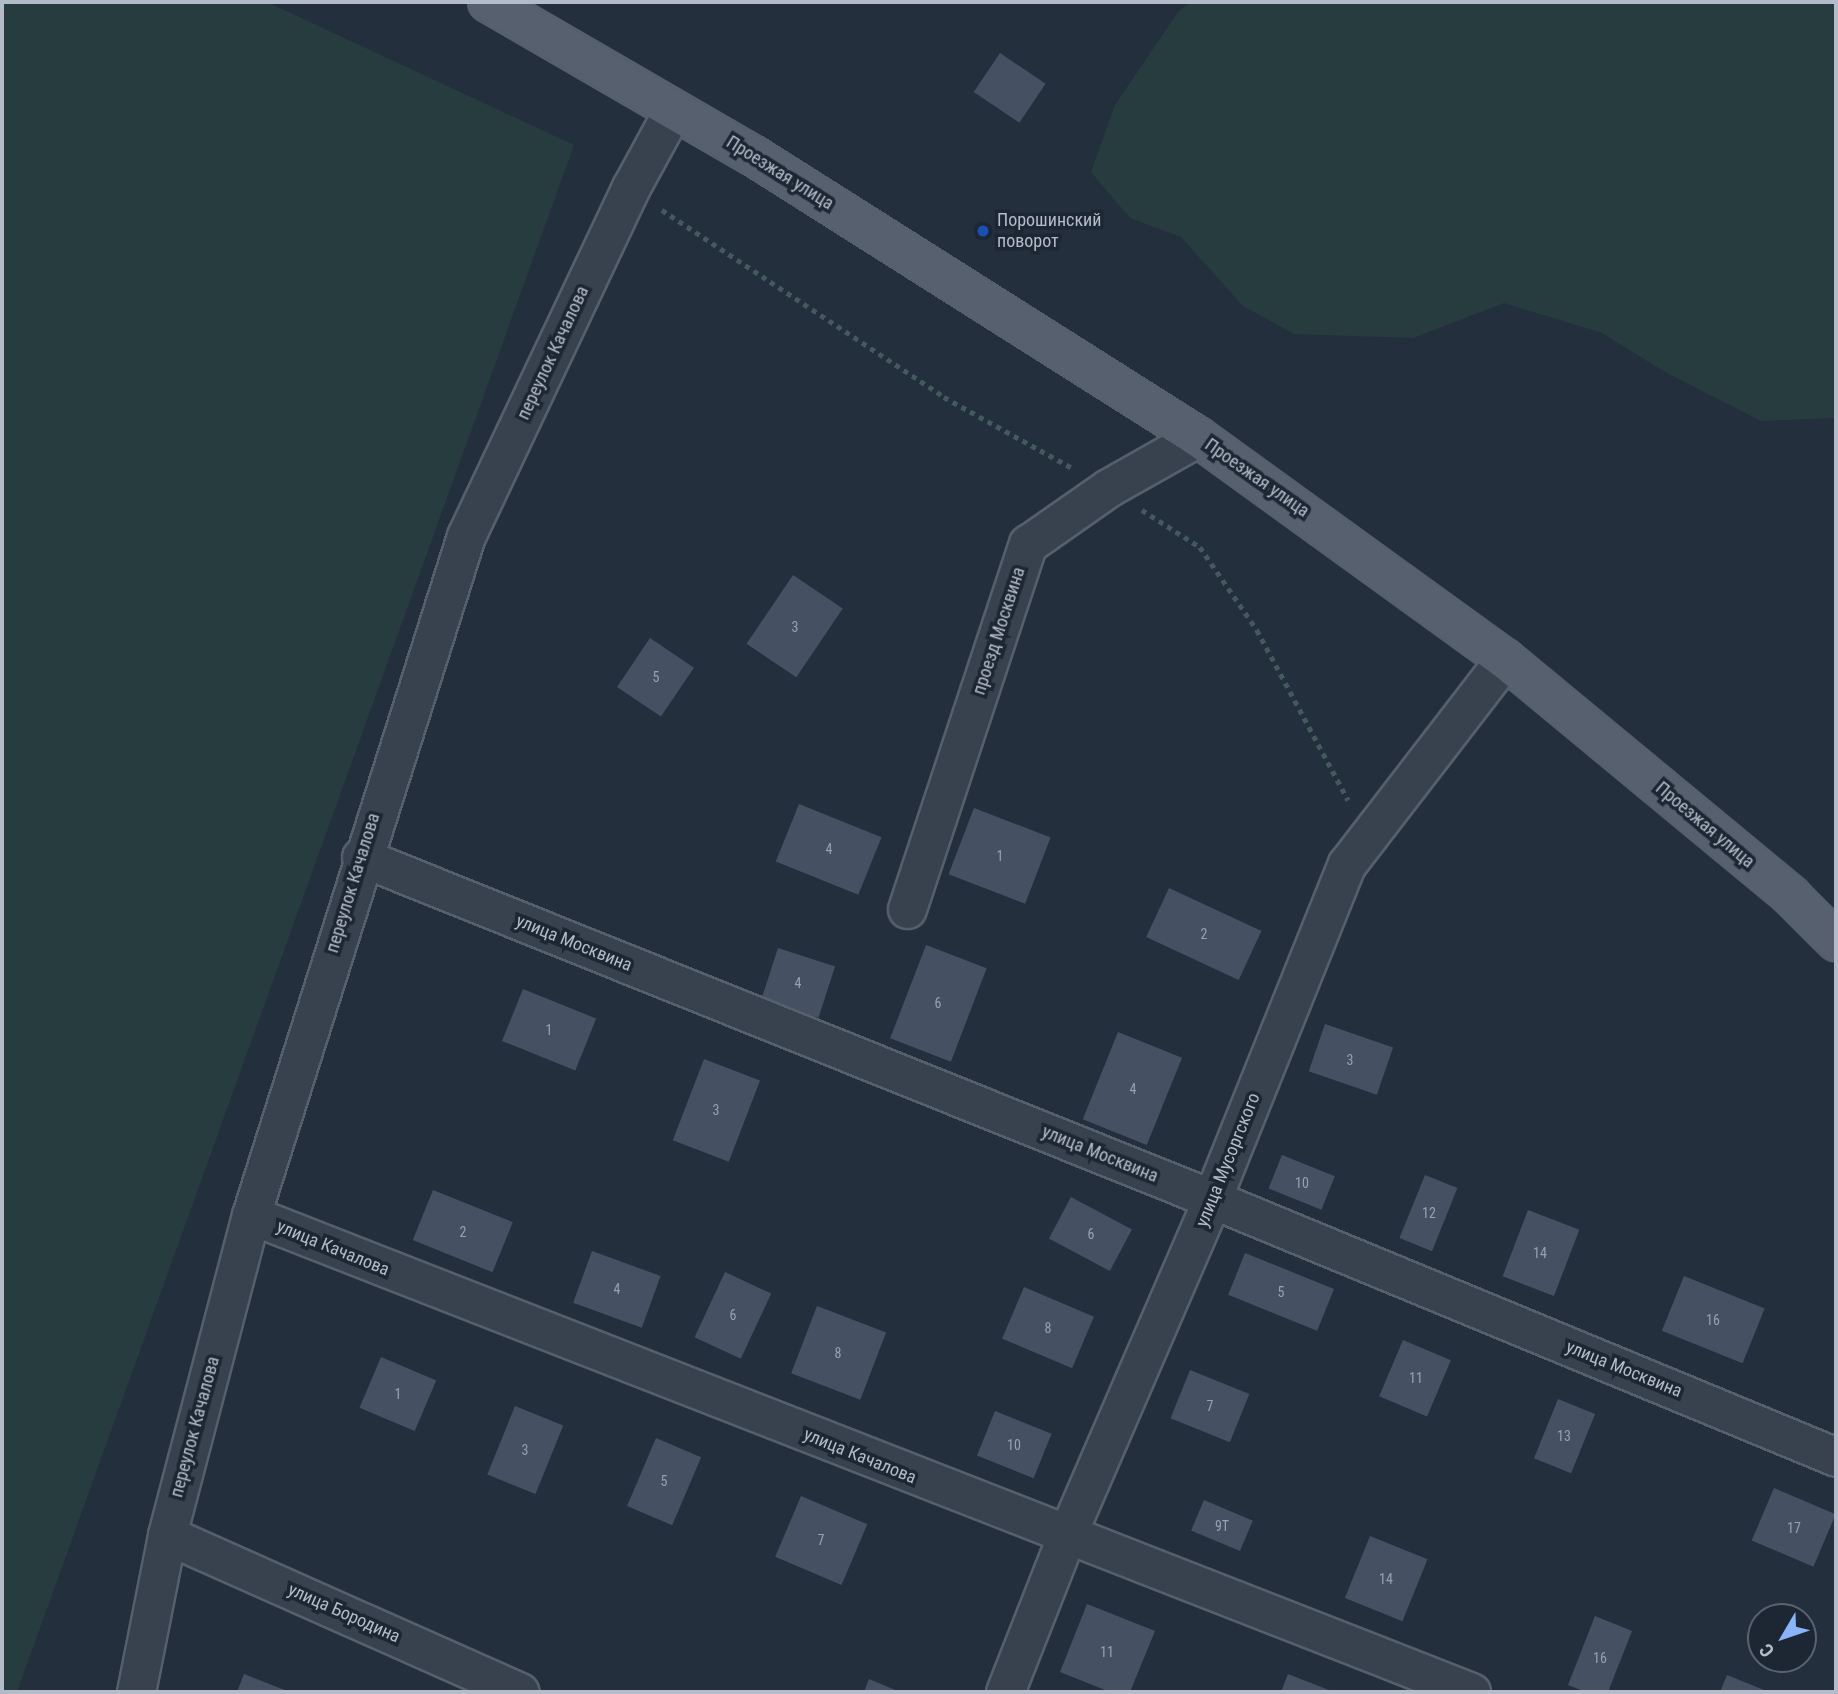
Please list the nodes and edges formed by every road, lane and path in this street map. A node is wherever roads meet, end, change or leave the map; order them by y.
1 (488, 2) edge
2 (673, 110) junction
3 (1198, 437) junction
4 (1505, 659) junction
5 (361, 857) junction
6 (907, 909) dead end
7 (1836, 942) edge
8 (1212, 1199) junction
9 (251, 1215) junction
10 (1836, 1457) edge
11 (167, 1535) junction
12 (1066, 1537) junction
13 (136, 1692) edge
14 (520, 1692) edge
15 (1005, 1692) edge
16 (1471, 1692) edge

1 - 2 main road, Проезжая улица
2 - 3 main road, Проезжая улица
2 - 5 street, переулок Качалова
3 - 4 main road, Проезжая улица
3 - 6 street, проезд Москвина
4 - 7 main road, Проезжая улица
4 - 8 street, улица Мусоргского
5 - 8 street, улица Москвина
5 - 9 street, переулок Качалова
8 - 10 street, улица Москвина
8 - 12 street, улица Мусоргского
9 - 11 street, переулок Качалова
9 - 12 street, улица Качалова
11 - 13 street, переулок Качалова
11 - 14 street, улица Бородина
12 - 15 street, улица Мусоргского
12 - 16 street, улица Качалова

